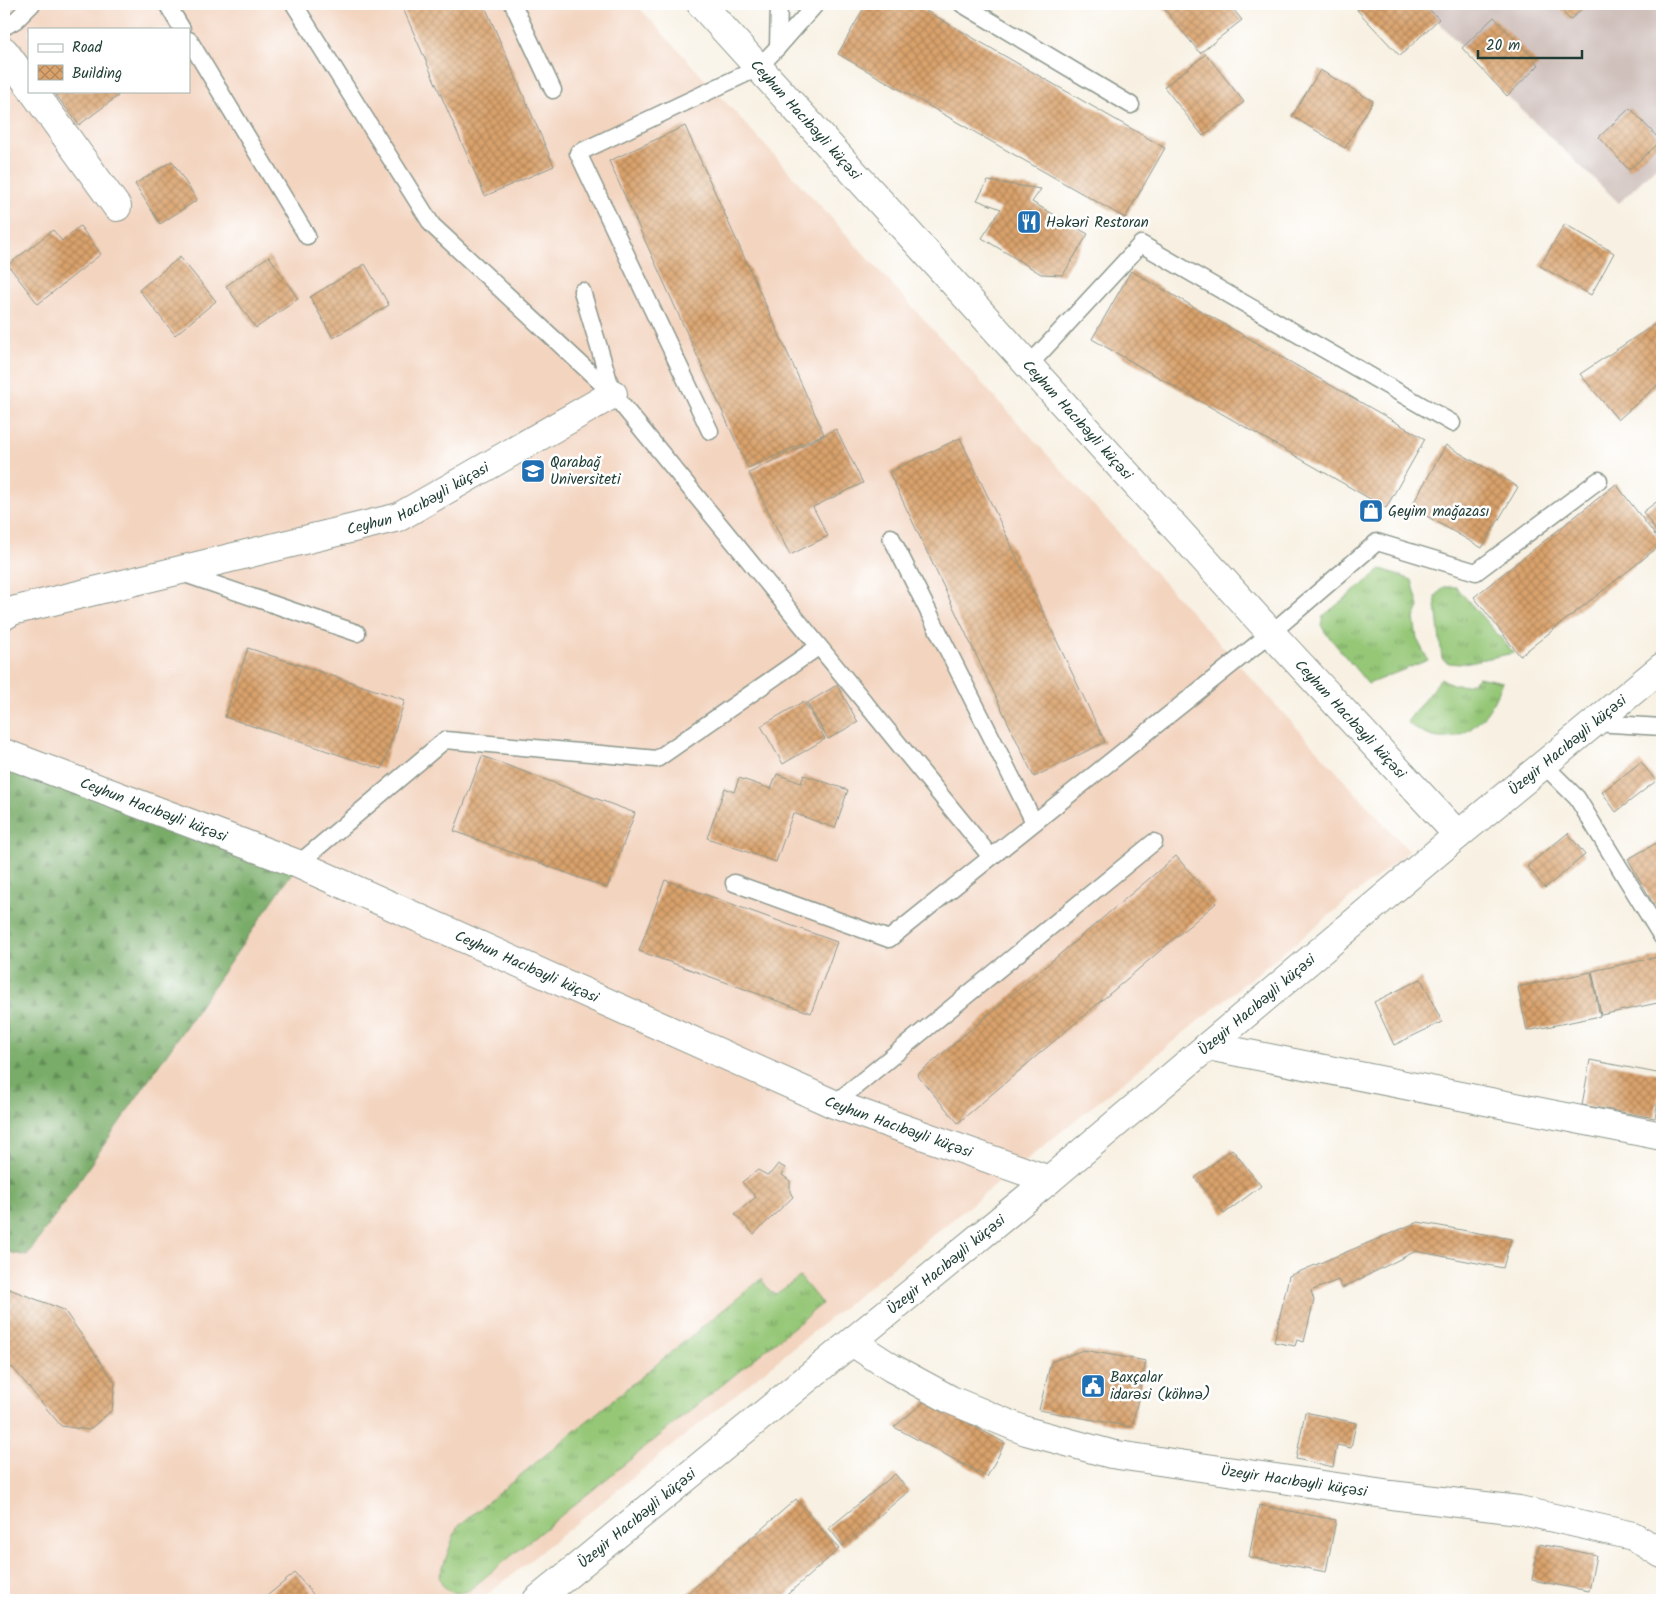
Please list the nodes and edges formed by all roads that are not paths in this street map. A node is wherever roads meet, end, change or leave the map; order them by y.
1 (32, 4) edge
2 (167, 4) edge
3 (294, 4) edge
4 (513, 4) edge
5 (700, 4) edge
6 (779, 4) edge
7 (816, 4) edge
8 (962, 4) edge
9 (4, 27) edge
10 (181, 28) edge
11 (190, 42) edge
12 (778, 47) junction
13 (4, 51) edge
14 (758, 68) junction
15 (28, 84) edge
16 (553, 90) dead end
17 (34, 92) edge
18 (1131, 104) dead end
19 (117, 207) dead end
20 (307, 236) dead end
21 (582, 291) dead end
22 (1029, 365) junction
23 (613, 394) junction
24 (1452, 423) dead end
25 (710, 430) dead end
26 (1599, 480) dead end
27 (891, 537) dead end
28 (177, 571) junction
29 (4, 616) edge
30 (357, 633) dead end
31 (1271, 633) junction
32 (818, 647) junction
33 (1662, 667) edge
34 (1594, 723) junction
35 (1662, 727) edge
36 (4, 754) edge
37 (1544, 764) junction
38 (1034, 822) junction
39 (1458, 835) junction
40 (1154, 842) dead end
41 (991, 857) junction
42 (298, 864) junction
43 (734, 883) dead end
44 (1662, 937) edge
45 (1208, 1046) junction
46 (834, 1104) junction
47 (1662, 1136) edge
48 (1049, 1180) junction
49 (852, 1342) junction
50 (1662, 1554) edge
51 (538, 1600) edge

1 - 9 lane
2 - 10 lane
3 - 23 lane
4 - 16 lane
5 - 14 street, Ceyhun Hacıbəyli küçəsi
6 - 12 lane
7 - 12 lane
8 - 18 lane
11 - 20 lane
12 - 14 lane
13 - 15 street
14 - 22 street, Ceyhun Hacıbəyli küçəsi
14 - 25 lane
17 - 19 street
21 - 23 lane
22 - 24 lane
22 - 31 street, Ceyhun Hacıbəyli küçəsi
23 - 28 street, Ceyhun Hacıbəyli küçəsi
23 - 32 lane
26 - 31 lane
27 - 38 lane
28 - 29 street, Ceyhun Hacıbəyli küçəsi
28 - 30 lane
31 - 38 lane
31 - 39 street, Ceyhun Hacıbəyli küçəsi
32 - 41 lane
32 - 42 lane
33 - 34 street, Üzeyir Hacıbəyli küçəsi
34 - 35 lane
34 - 37 street, Üzeyir Hacıbəyli küçəsi
36 - 42 street, Ceyhun Hacıbəyli küçəsi
37 - 39 street, Üzeyir Hacıbəyli küçəsi
37 - 44 lane
38 - 41 lane
39 - 45 street, Üzeyir Hacıbəyli küçəsi
40 - 46 lane
41 - 43 lane
42 - 46 street, Ceyhun Hacıbəyli küçəsi
45 - 47 street
45 - 48 street, Üzeyir Hacıbəyli küçəsi
46 - 48 street, Ceyhun Hacıbəyli küçəsi
48 - 49 street, Üzeyir Hacıbəyli küçəsi
49 - 50 street, Üzeyir Hacıbəyli küçəsi
49 - 51 street, Üzeyir Hacıbəyli küçəsi

